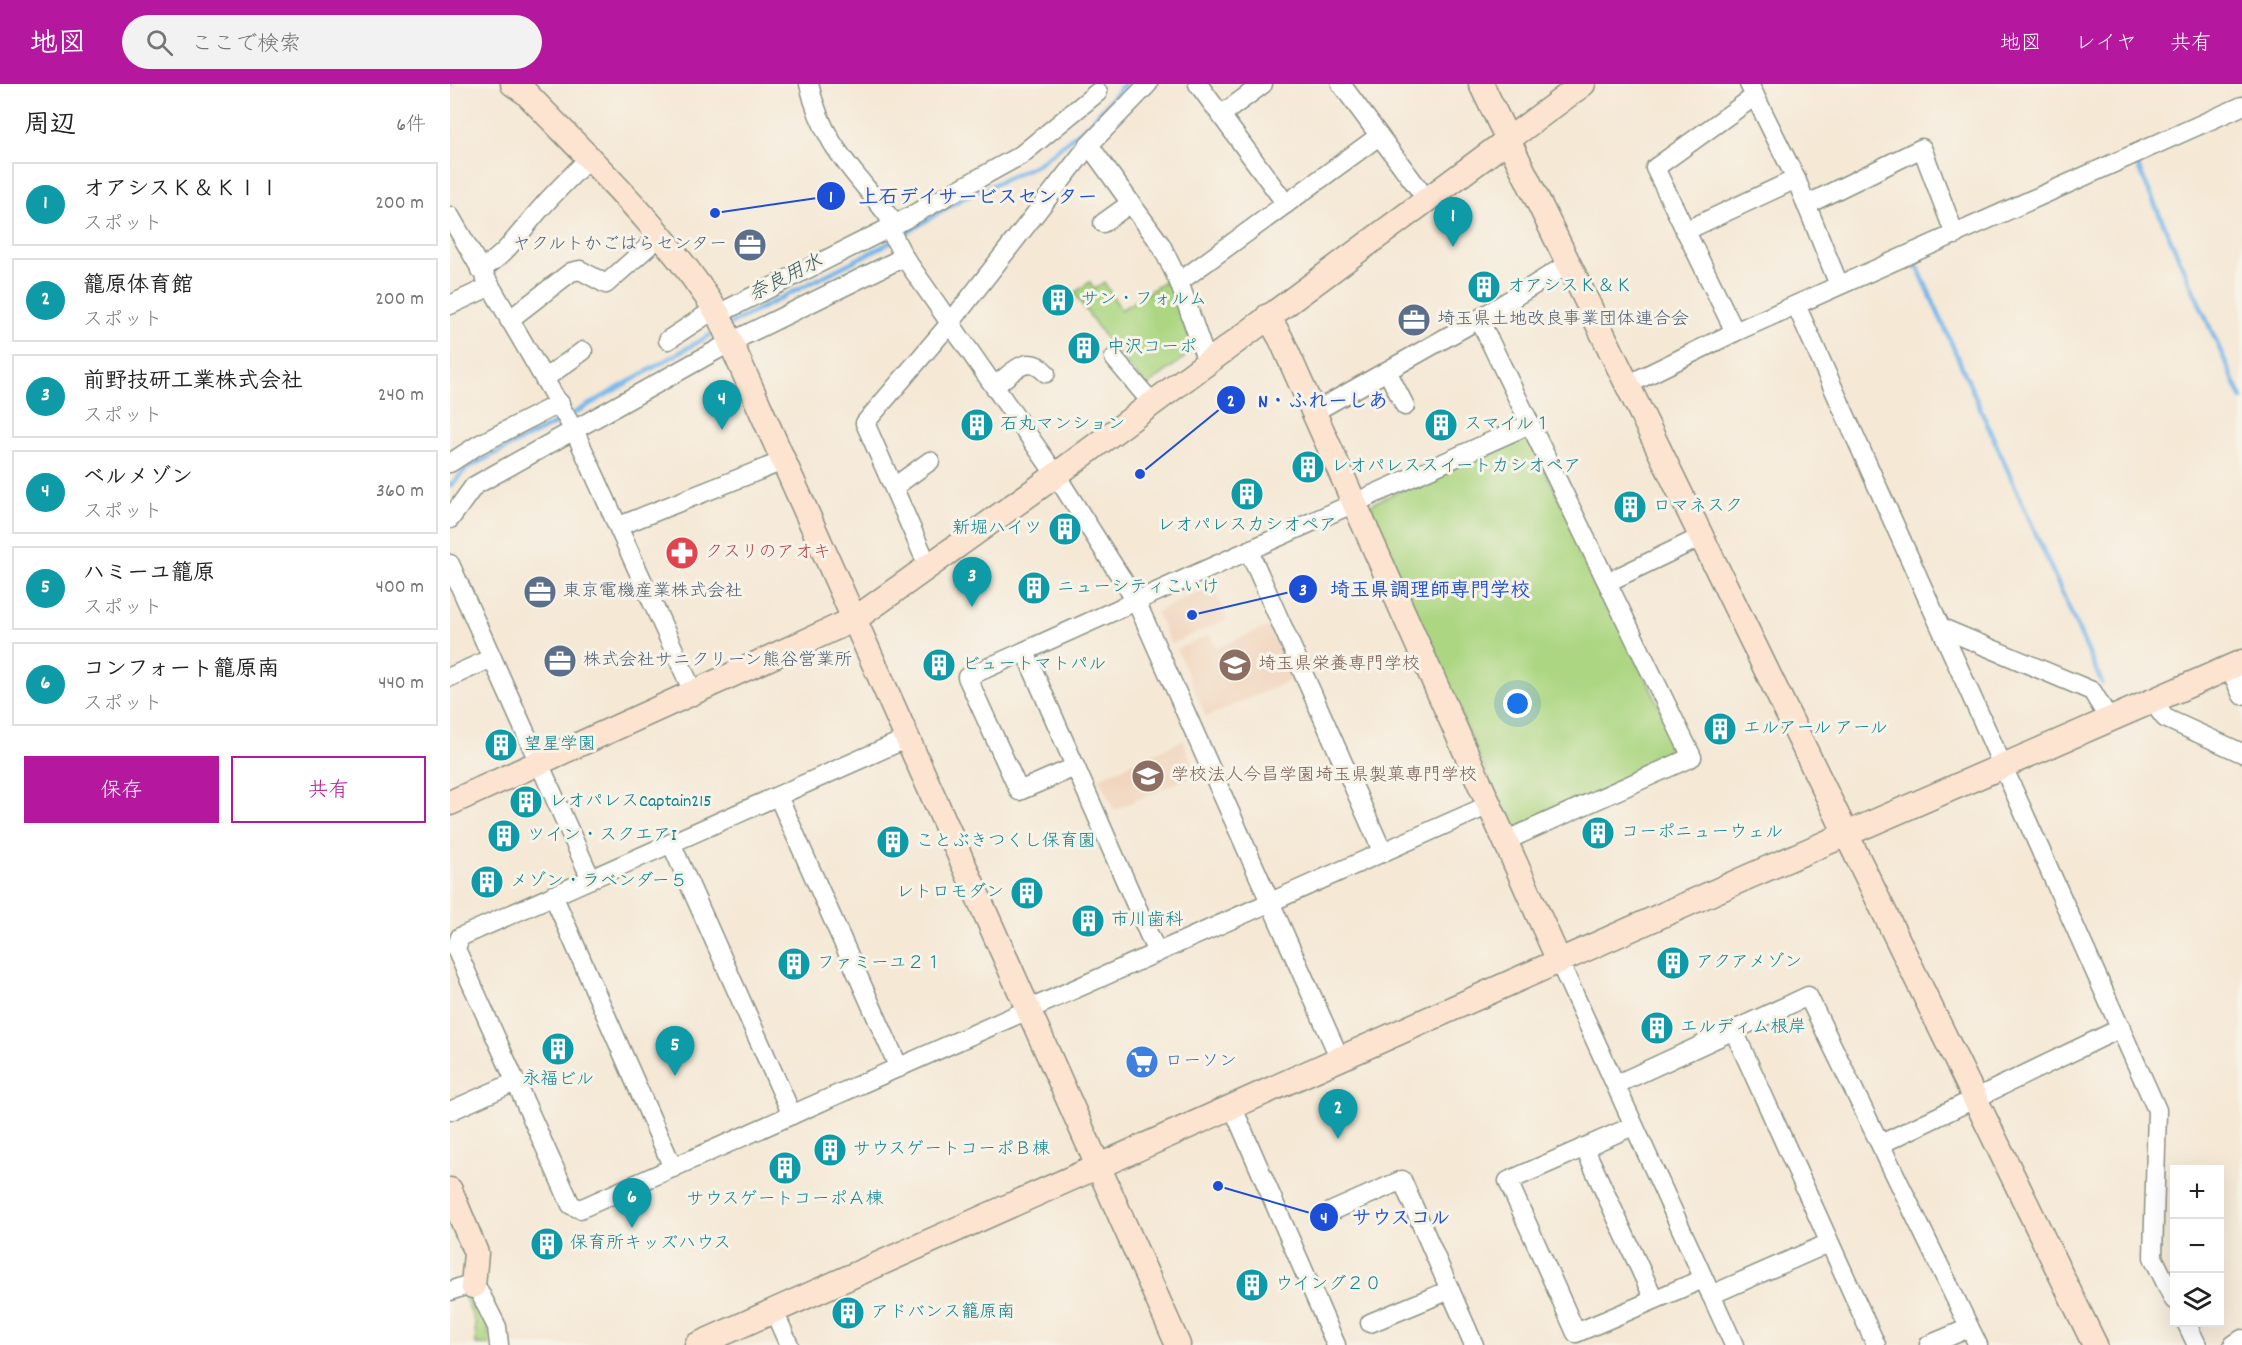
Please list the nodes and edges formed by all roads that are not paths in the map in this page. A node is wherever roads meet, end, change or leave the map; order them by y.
1 (514, 84) edge
2 (809, 84) edge
3 (1148, 84) edge
4 (1198, 84) edge
5 (1263, 84) edge
6 (1341, 84) edge
7 (1481, 84) edge
8 (1583, 84) edge
9 (1094, 88) edge
10 (1752, 90) edge
11 (2242, 106) edge
12 (1122, 112) junction
13 (1221, 115) junction
14 (1379, 136) junction
15 (1508, 140) junction
16 (1089, 145) junction
17 (588, 159) junction
18 (1796, 179) junction
19 (1427, 200) junction
20 (1131, 203) junction
21 (1286, 204) junction
22 (1806, 205) junction
23 (450, 216) edge
24 (1103, 223) dead end
25 (889, 228) junction
26 (1685, 231) junction
27 (1955, 235) junction
28 (660, 236) junction
29 (904, 257) junction
30 (1568, 264) junction
31 (480, 270) junction
32 (1179, 282) junction
33 (1839, 285) junction
34 (489, 287) junction
35 (450, 305) edge
36 (1796, 305) junction
37 (716, 311) junction
38 (1268, 316) junction
39 (1479, 319) junction
40 (509, 320) junction
41 (951, 322) junction
42 (1735, 332) junction
43 (668, 340) dead end
44 (731, 342) junction
45 (583, 351) dead end
46 (1114, 358) dead end
47 (1207, 362) junction
48 (1387, 371) junction
49 (1046, 373) dead end
50 (544, 379) junction
51 (1628, 385) junction
52 (995, 386) junction
53 (560, 403) junction
54 (1152, 403) junction
55 (1405, 406) dead end
56 (1314, 412) junction
57 (1530, 424) junction
58 (575, 432) junction
59 (783, 461) junction
60 (930, 461) dead end
61 (450, 462) edge
62 (1056, 475) junction
63 (894, 487) junction
64 (1354, 503) junction
65 (450, 519) edge
66 (620, 526) junction
67 (1701, 537) junction
68 (1249, 551) junction
69 (450, 564) edge
70 (928, 566) junction
71 (1608, 582) junction
72 (1136, 601) junction
73 (855, 619) junction
74 (1942, 628) junction
75 (1024, 652) junction
76 (492, 658) junction
77 (2236, 665) edge
78 (450, 677) edge
79 (693, 692) junction
80 (2242, 695) edge
81 (2152, 701) junction
82 (2109, 719) junction
83 (908, 738) junction
84 (2242, 753) edge
85 (539, 764) junction
86 (2002, 765) junction
87 (1075, 767) junction
88 (778, 796) junction
89 (450, 803) edge
90 (1490, 806) junction
91 (1846, 834) junction
92 (1505, 840) junction
93 (672, 843) junction
94 (1383, 853) junction
95 (591, 879) junction
96 (554, 895) junction
97 (1270, 903) junction
98 (1157, 953) junction
99 (1559, 961) junction
100 (1029, 1010) junction
101 (2121, 1028) junction
102 (1734, 1031) junction
103 (1340, 1059) junction
104 (899, 1068) junction
105 (515, 1082) junction
106 (1617, 1084) junction
107 (1975, 1099) junction
108 (1233, 1108) junction
109 (450, 1111) edge
110 (792, 1115) junction
111 (1633, 1126) junction
112 (1881, 1144) junction
113 (1584, 1147) junction
114 (1099, 1166) junction
115 (674, 1168) junction
116 (450, 1191) edge
117 (1321, 1216) dead end
118 (1828, 1243) junction
119 (1703, 1279) junction
120 (461, 1289) edge
121 (1450, 1290) junction
122 (2170, 1290) edge
123 (1711, 1295) junction
124 (1654, 1299) junction
125 (774, 1311) junction
126 (1370, 1323) dead end
127 (2188, 1327) edge
128 (1970, 1328) junction
129 (2242, 1339) edge
130 (499, 1345) edge
131 (697, 1345) edge
132 (789, 1345) edge
133 (1178, 1345) edge
134 (1336, 1345) edge
135 (1474, 1345) edge
136 (1734, 1345) edge
137 (1876, 1345) edge
138 (1929, 1345) edge
139 (1978, 1345) edge
140 (2095, 1345) edge
141 (2197, 1345) edge
142 (2233, 1345) edge

1 - 17 street
2 - 25 street
3 - 12 street
4 - 13 street
5 - 13 street
6 - 14 street
7 - 15 street
8 - 15 street
9 - 12 street
9 - 25 street
10 - 18 street
10 - 26 street
11 - 27 street
12 - 16 street
13 - 21 street
14 - 19 street
14 - 21 street
15 - 19 street
15 - 30 street
16 - 20 street
16 - 41 street
17 - 28 street
17 - 31 street
18 - 22 street
18 - 26 street
19 - 38 street
20 - 24 street
20 - 32 street
21 - 32 street
22 - 27 street
22 - 33 street
23 - 31 street
25 - 29 street
25 - 37 street
26 - 42 street
27 - 33 street
28 - 37 street
28 - 40 street
29 - 41 street
29 - 44 street
30 - 39 street
30 - 51 street
31 - 34 street
32 - 47 street
33 - 36 street
34 - 35 street
34 - 40 street
36 - 42 street
36 - 74 street
37 - 43 street
37 - 44 street
38 - 47 street
38 - 56 street
39 - 48 street
39 - 57 street
40 - 50 street
41 - 52 street
41 - 63 street
42 - 51 street
44 - 58 street
44 - 59 street
45 - 50 street
46 - 54 street
47 - 54 street
48 - 55 street
48 - 56 street
49 - 52 street
50 - 53 street
51 - 67 street
52 - 62 street
53 - 58 street
53 - 61 street
54 - 62 street
56 - 64 street
57 - 64 street
57 - 71 street
58 - 65 street
58 - 66 street
59 - 66 street
59 - 73 street
60 - 63 street
62 - 70 street
62 - 72 street
63 - 70 street
64 - 68 street
64 - 90 street
66 - 79 street
67 - 71 street
67 - 91 street
68 - 72 street
68 - 94 street
69 - 76 street
70 - 73 street
71 - 92 street
72 - 75 street
72 - 97 street
73 - 79 street
73 - 83 street
74 - 82 street
74 - 86 street
75 - 87 street
75 - 87 street
76 - 78 street
76 - 85 street
77 - 80 street
77 - 81 street
79 - 85 street
81 - 82 street
81 - 84 street
82 - 86 street
83 - 88 street
83 - 100 street
85 - 89 street
85 - 95 street
86 - 91 street
86 - 101 street
87 - 98 street
88 - 93 street
88 - 104 street
90 - 92 street
90 - 94 street
91 - 99 street
91 - 107 street
92 - 99 street
93 - 95 street
93 - 110 street
94 - 97 street
95 - 96 street
96 - 105 street
96 - 115 street
97 - 98 street
97 - 103 street
98 - 100 street
99 - 103 street
99 - 106 street
100 - 104 street
100 - 114 street
101 - 107 street
101 - 122 street
102 - 106 street
102 - 112 street
102 - 118 street
103 - 108 street
104 - 110 street
105 - 109 street
105 - 115 street
106 - 111 street
107 - 112 street
107 - 140 street
108 - 114 street
108 - 134 street
110 - 115 street
111 - 113 street
111 - 119 street
112 - 128 street
113 - 124 street
113 - 124 street
114 - 125 street
114 - 133 street
116 - 120 street
117 - 121 street
118 - 123 street
118 - 137 street
119 - 123 street
119 - 124 street
120 - 130 street
121 - 126 street
121 - 135 street
123 - 136 street
125 - 131 street
125 - 132 street
127 - 141 street
128 - 138 street
128 - 139 street
129 - 142 street

